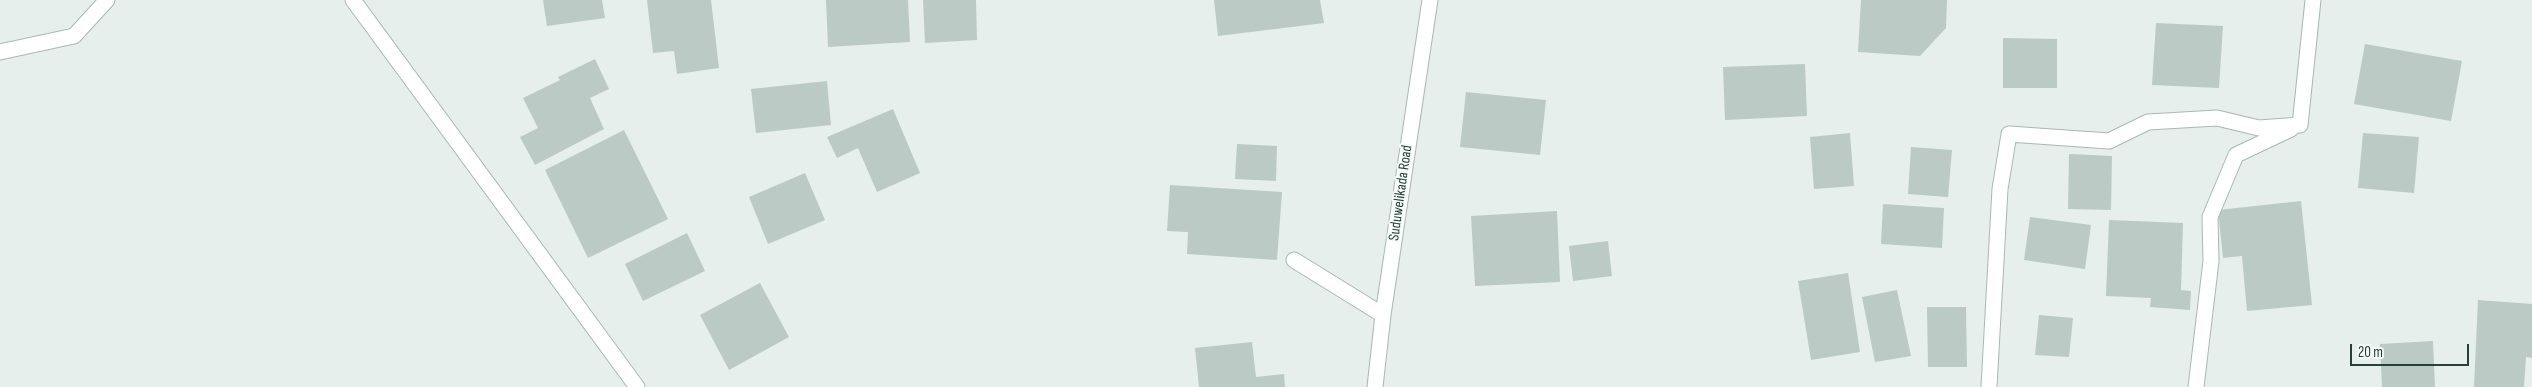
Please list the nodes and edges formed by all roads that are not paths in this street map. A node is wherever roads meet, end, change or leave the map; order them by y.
1 (107, 0) edge
2 (353, 0) edge
3 (1430, 0) edge
4 (2313, 0) edge
5 (0, 52) edge
6 (2300, 125) junction
7 (1294, 260) dead end
8 (1383, 315) junction
9 (637, 387) edge
10 (1375, 387) edge
11 (1989, 387) edge
12 (2196, 387) edge

1 - 5 street
2 - 9 street
3 - 8 street, Suduwelikada Road
4 - 6 street
6 - 11 street
6 - 12 street
7 - 8 street
8 - 10 street, Suduwelikada Road

